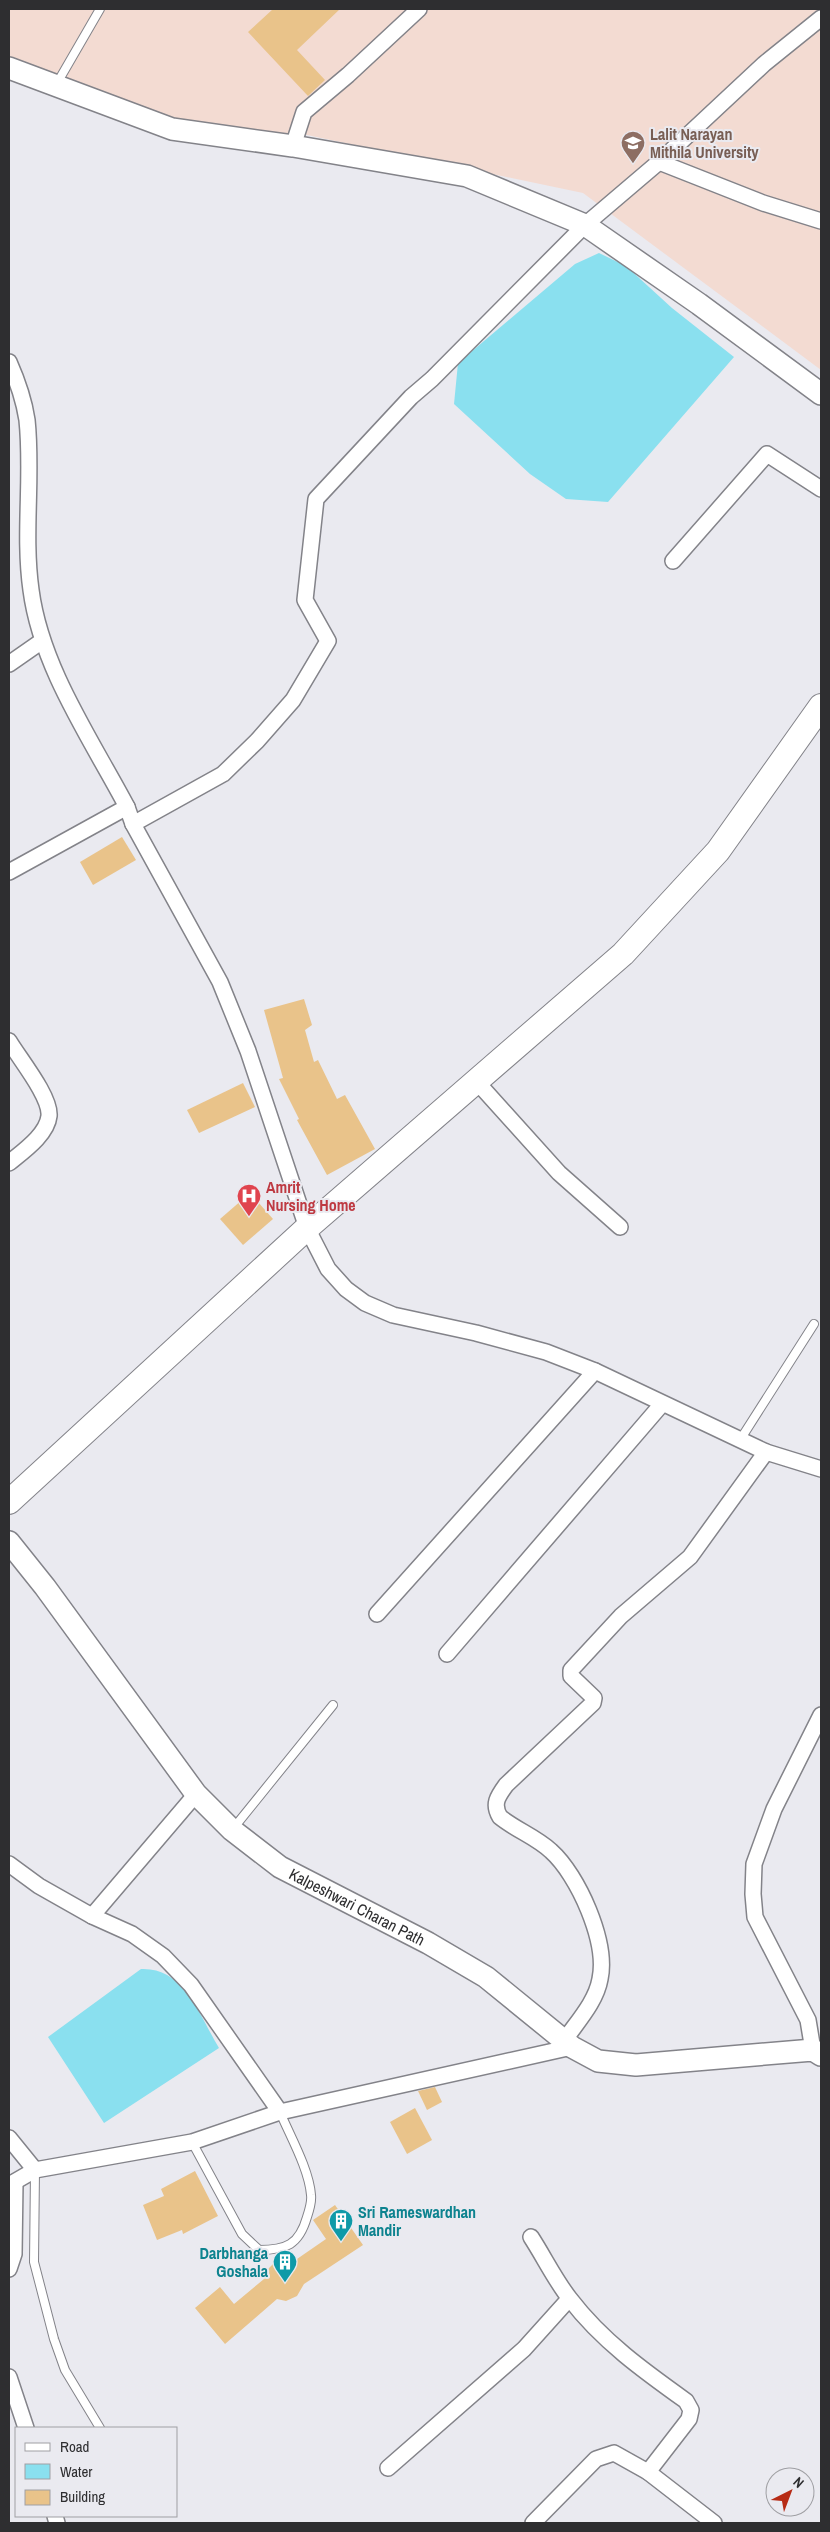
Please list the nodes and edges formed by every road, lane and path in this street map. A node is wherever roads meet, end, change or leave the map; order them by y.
1 (100, 9) edge
2 (419, 9) edge
3 (821, 18) edge
4 (9, 68) edge
5 (55, 87) junction
6 (293, 146) junction
7 (659, 162) junction
8 (821, 220) edge
9 (585, 225) junction
10 (9, 362) edge
11 (821, 394) edge
12 (821, 489) edge
13 (673, 561) dead end
14 (42, 641) junction
15 (9, 664) edge
16 (821, 706) edge
17 (127, 807) junction
18 (133, 824) junction
19 (9, 872) edge
20 (9, 1041) edge
21 (477, 1082) junction
22 (9, 1163) edge
23 (620, 1227) dead end
24 (307, 1228) junction
25 (814, 1324) dead end
26 (595, 1371) junction
27 (662, 1404) junction
28 (740, 1440) junction
29 (766, 1452) junction
30 (821, 1469) edge
31 (9, 1502) edge
32 (9, 1542) edge
33 (377, 1614) dead end
34 (447, 1654) dead end
35 (333, 1705) dead end
36 (821, 1714) edge
37 (196, 1794) junction
38 (232, 1830) junction
39 (9, 1864) edge
40 (92, 1916) junction
41 (568, 2044) junction
42 (817, 2052) edge
43 (280, 2112) junction
44 (9, 2138) edge
45 (192, 2142) junction
46 (35, 2170) junction
47 (12, 2183) edge
48 (531, 2237) dead end
49 (9, 2269) edge
50 (569, 2299) junction
51 (9, 2377) edge
52 (26, 2427) edge
53 (99, 2427) edge
54 (388, 2468) dead end
55 (648, 2472) junction
56 (533, 2523) edge
57 (714, 2523) edge

1 - 5 lane
2 - 6 street
3 - 7 street
4 - 5 street
5 - 6 street
6 - 9 street
7 - 8 street
7 - 9 street
9 - 11 street
9 - 18 street
10 - 14 street
12 - 13 street
14 - 15 street
14 - 17 street
16 - 21 main road
17 - 18 street
17 - 19 street
18 - 24 street
20 - 22 street
21 - 23 street
21 - 24 main road
24 - 26 street
24 - 31 main road
25 - 28 lane
26 - 27 street
26 - 33 street
27 - 28 street
27 - 34 street
28 - 29 street
29 - 30 street
29 - 41 street
32 - 37 street, Kalpeshwari Charan Path
35 - 38 lane
36 - 42 street
37 - 38 street, Kalpeshwari Charan Path
37 - 40 street
38 - 41 street, Kalpeshwari Charan Path
39 - 40 street
40 - 43 street
41 - 42 street, Kalpeshwari Charan Path
41 - 43 street
43 - 45 street
43 - 45 lane
44 - 46 street
45 - 46 street
46 - 47 street
46 - 53 lane
47 - 49 street
48 - 50 street
50 - 54 street
50 - 55 street
51 - 52 street
55 - 56 street
55 - 57 street

